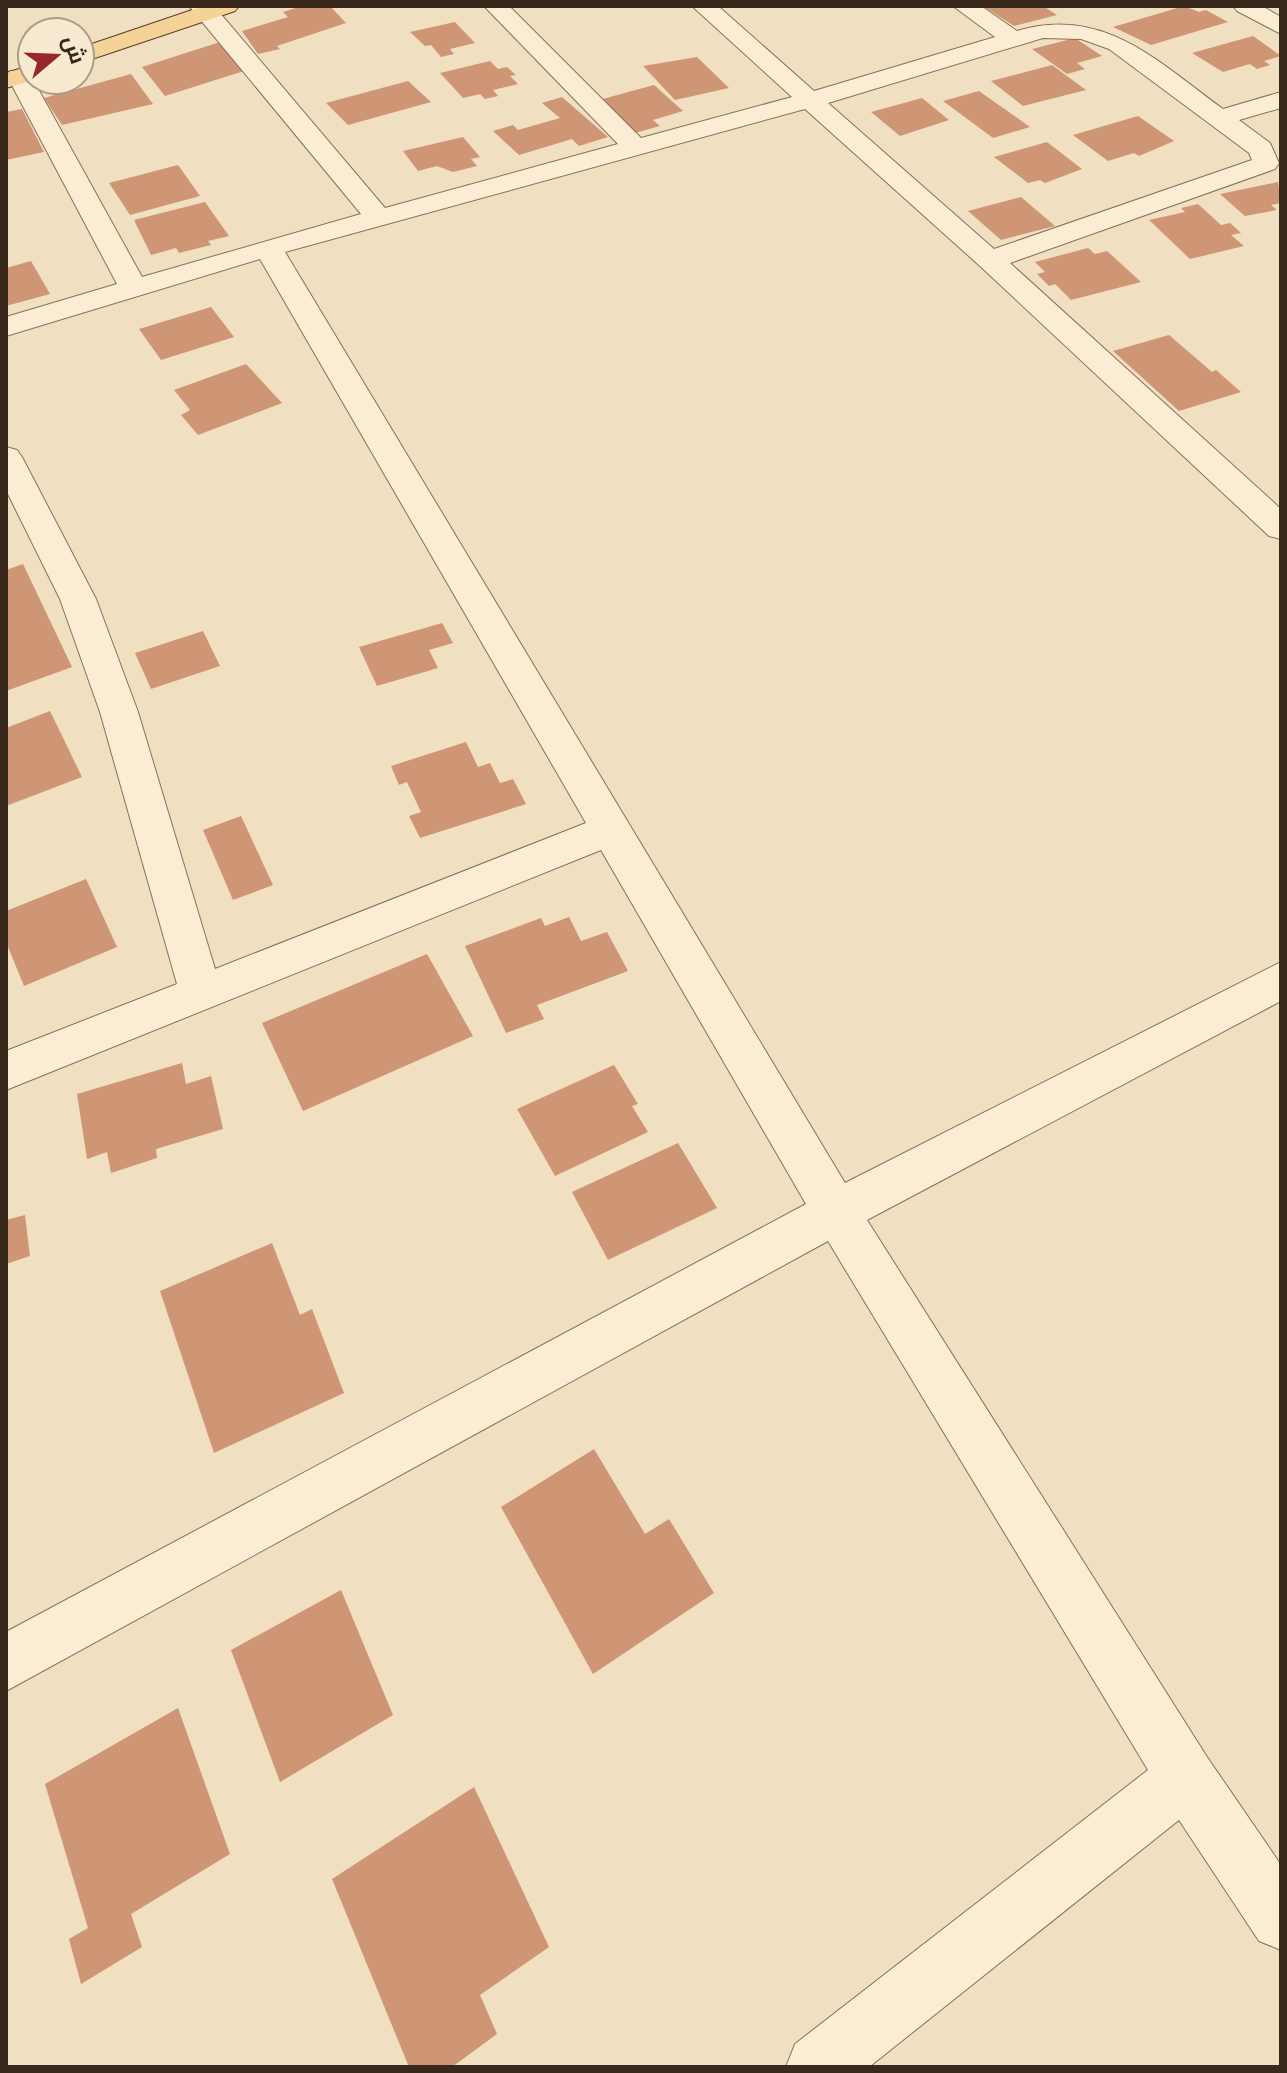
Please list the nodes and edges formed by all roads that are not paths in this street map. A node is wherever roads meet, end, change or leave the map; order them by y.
1 (159, 6) edge
2 (496, 6) edge
3 (704, 6) edge
4 (965, 6) edge
5 (1245, 6) edge
6 (212, 8) edge
7 (1281, 27) edge
8 (96, 28) edge
9 (1012, 38) junction
10 (96, 50) edge
11 (29, 96) edge
12 (810, 100) junction
13 (1281, 100) edge
14 (1219, 118) junction
15 (635, 147) junction
16 (379, 218) junction
17 (268, 248) junction
18 (990, 260) junction
19 (133, 287) junction
20 (6, 327) edge
21 (6, 457) edge
22 (1281, 528) edge
23 (611, 829) junction
24 (1281, 980) edge
25 (201, 992) junction
26 (6, 1071) edge
27 (836, 1212) junction
28 (6, 1663) edge
29 (1186, 1778) junction
30 (1281, 1919) edge
31 (818, 2067) edge

1 - 8 main road
2 - 15 street
3 - 12 street
4 - 9 street
5 - 7 street
6 - 10 main road
6 - 16 street
9 - 12 street
9 - 14 street
11 - 19 street
12 - 15 street
12 - 18 street
13 - 14 street
14 - 18 street
15 - 16 street
16 - 17 street
17 - 19 street
17 - 23 street
18 - 22 street
19 - 20 street
21 - 25 street
23 - 25 street
23 - 27 street
24 - 27 street
25 - 26 street
27 - 28 street
27 - 29 street
29 - 30 street
29 - 31 street

